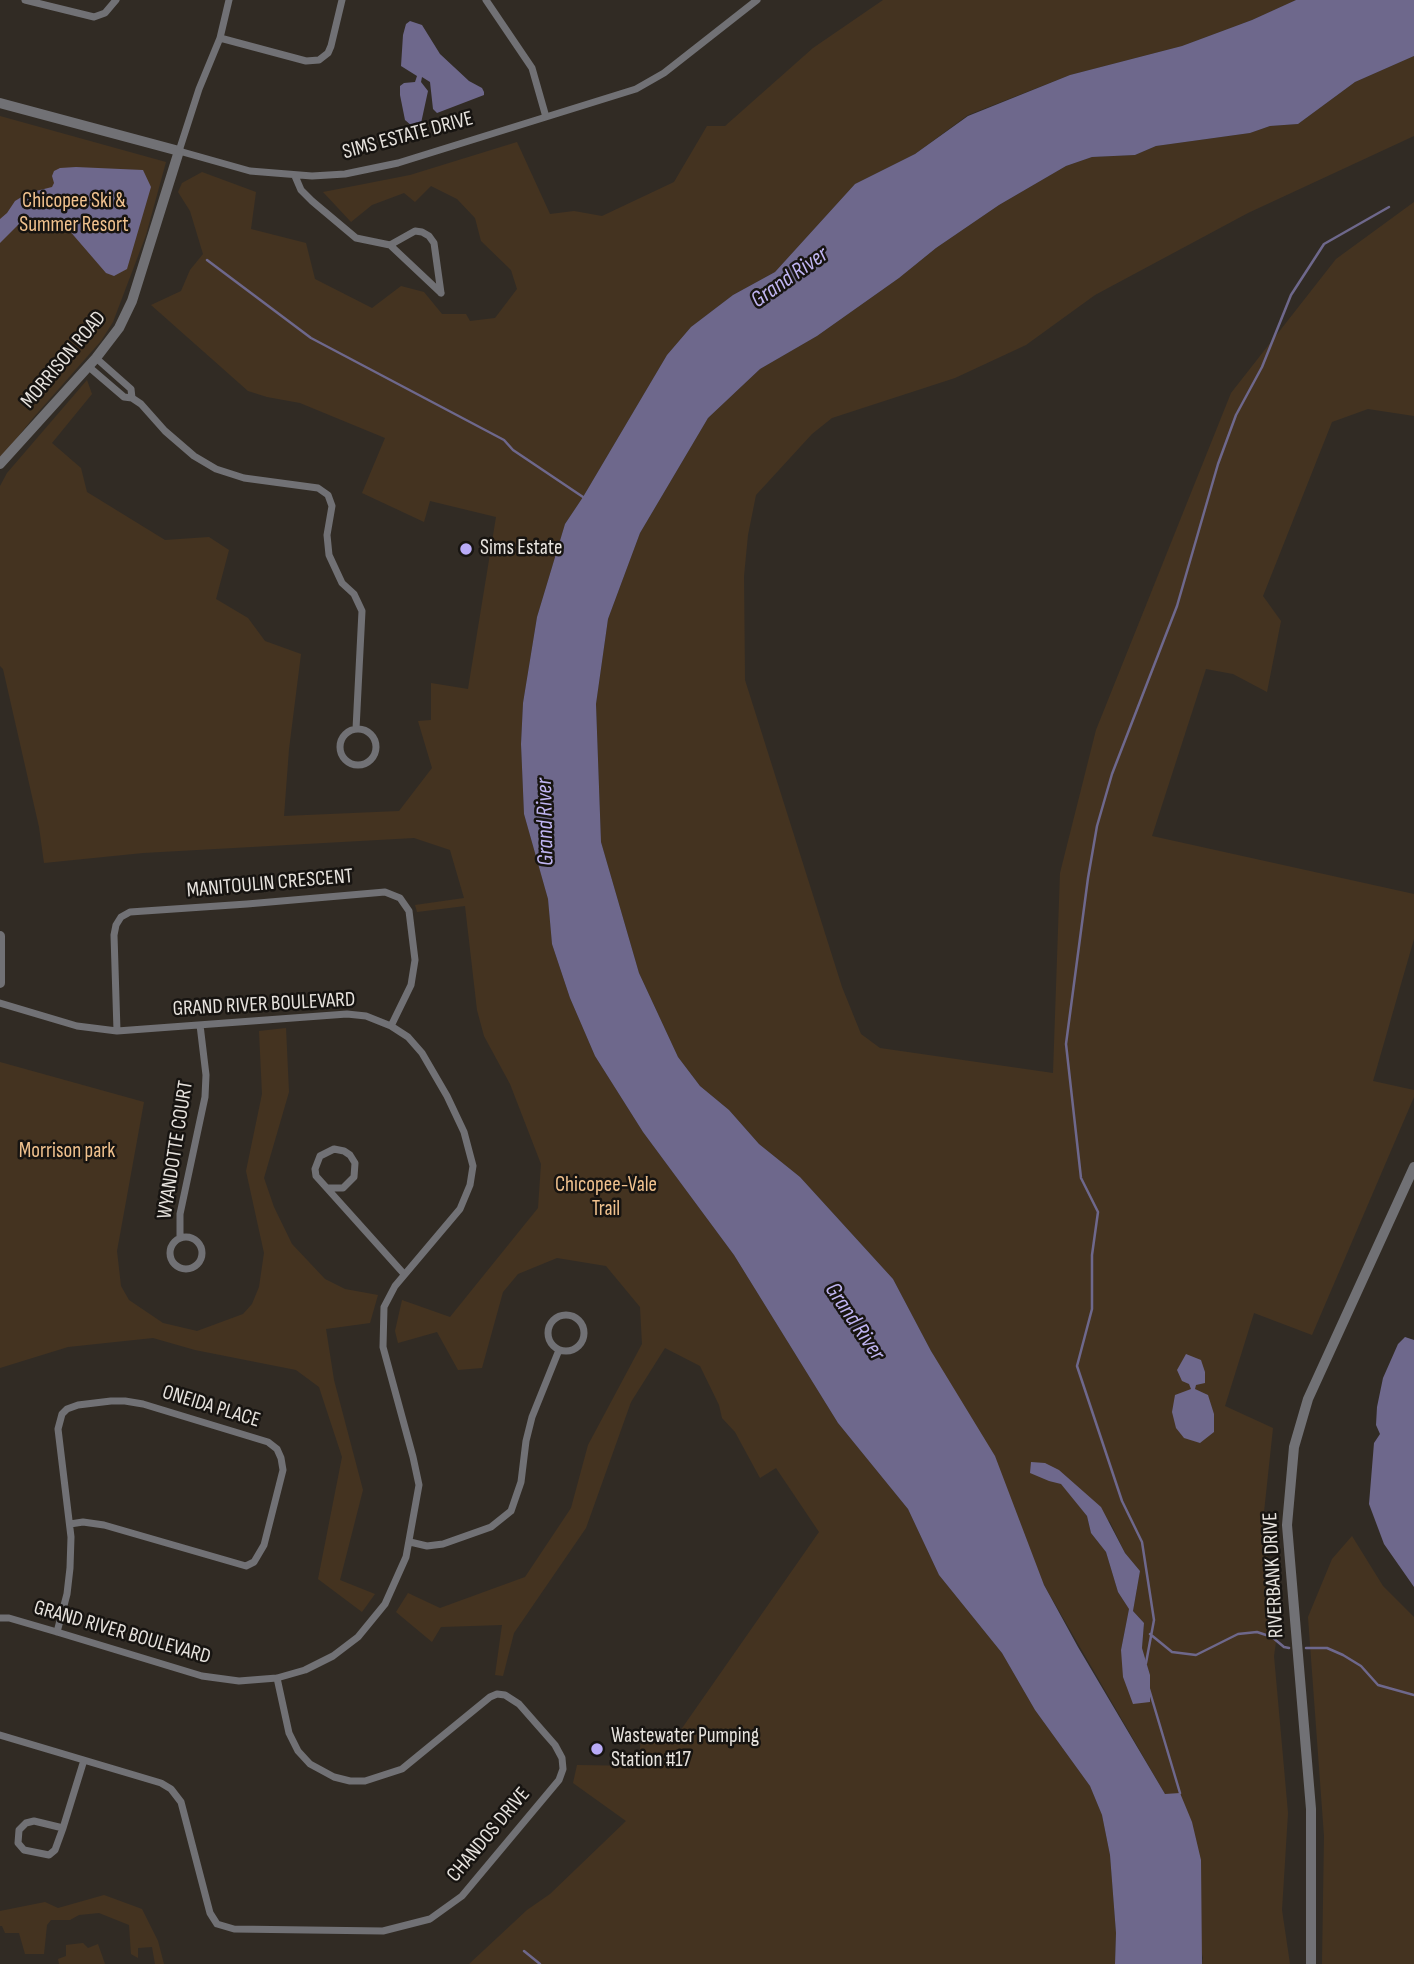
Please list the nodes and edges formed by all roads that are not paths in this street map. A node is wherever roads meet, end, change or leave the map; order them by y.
1 (25, 0) edge
2 (116, 0) edge
3 (229, 0) edge
4 (342, 0) edge
5 (486, 0) edge
6 (754, 1) edge
7 (220, 38) junction
8 (0, 103) edge
9 (546, 117) junction
10 (179, 151) junction
11 (295, 176) junction
12 (390, 245) junction
13 (96, 358) junction
14 (89, 367) junction
15 (132, 398) junction
16 (0, 464) edge
17 (356, 729) junction
18 (0, 936) edge
19 (0, 983) edge
20 (0, 1003) edge
21 (200, 1025) junction
22 (391, 1026) junction
23 (117, 1031) junction
24 (1414, 1167) edge
25 (329, 1188) junction
26 (180, 1238) junction
27 (404, 1274) junction
28 (559, 1350) junction
29 (70, 1524) junction
30 (410, 1542) junction
31 (0, 1618) edge
32 (57, 1632) junction
33 (277, 1678) junction
34 (0, 1735) edge
35 (84, 1760) junction
36 (63, 1828) junction
37 (1311, 1964) edge

1 - 2 street
3 - 7 street
4 - 7 street
5 - 9 street
6 - 9 street, SIMS ESTATE DRIVE
7 - 10 street
8 - 10 street, SIMS ESTATE DRIVE
9 - 11 street, SIMS ESTATE DRIVE
10 - 11 street, SIMS ESTATE DRIVE
10 - 13 street, MORRISON ROAD
11 - 12 street
12 - 12 street
13 - 14 street, MORRISON ROAD
13 - 15 street
14 - 15 street
14 - 16 street, MORRISON ROAD
15 - 17 street
17 - 17 street
18 - 19 street
20 - 23 street, GRAND RIVER BOULEVARD
21 - 22 street, GRAND RIVER BOULEVARD
21 - 23 street, GRAND RIVER BOULEVARD
21 - 26 street, WYANDOTTE COURT
22 - 23 street, MANITOULIN CRESCENT
22 - 27 street, GRAND RIVER BOULEVARD
24 - 37 street, RIVERBANK DRIVE
25 - 25 street
25 - 27 street
26 - 26 street, WYANDOTTE COURT
27 - 30 street, GRAND RIVER BOULEVARD
28 - 28 street
28 - 30 street
29 - 29 street, ONEIDA PLACE
29 - 32 street, ONEIDA PLACE
30 - 33 street, GRAND RIVER BOULEVARD
31 - 32 street, GRAND RIVER BOULEVARD
32 - 33 street, GRAND RIVER BOULEVARD
33 - 35 street, CHANDOS DRIVE
34 - 35 street, CHANDOS DRIVE
35 - 36 street
36 - 36 street

